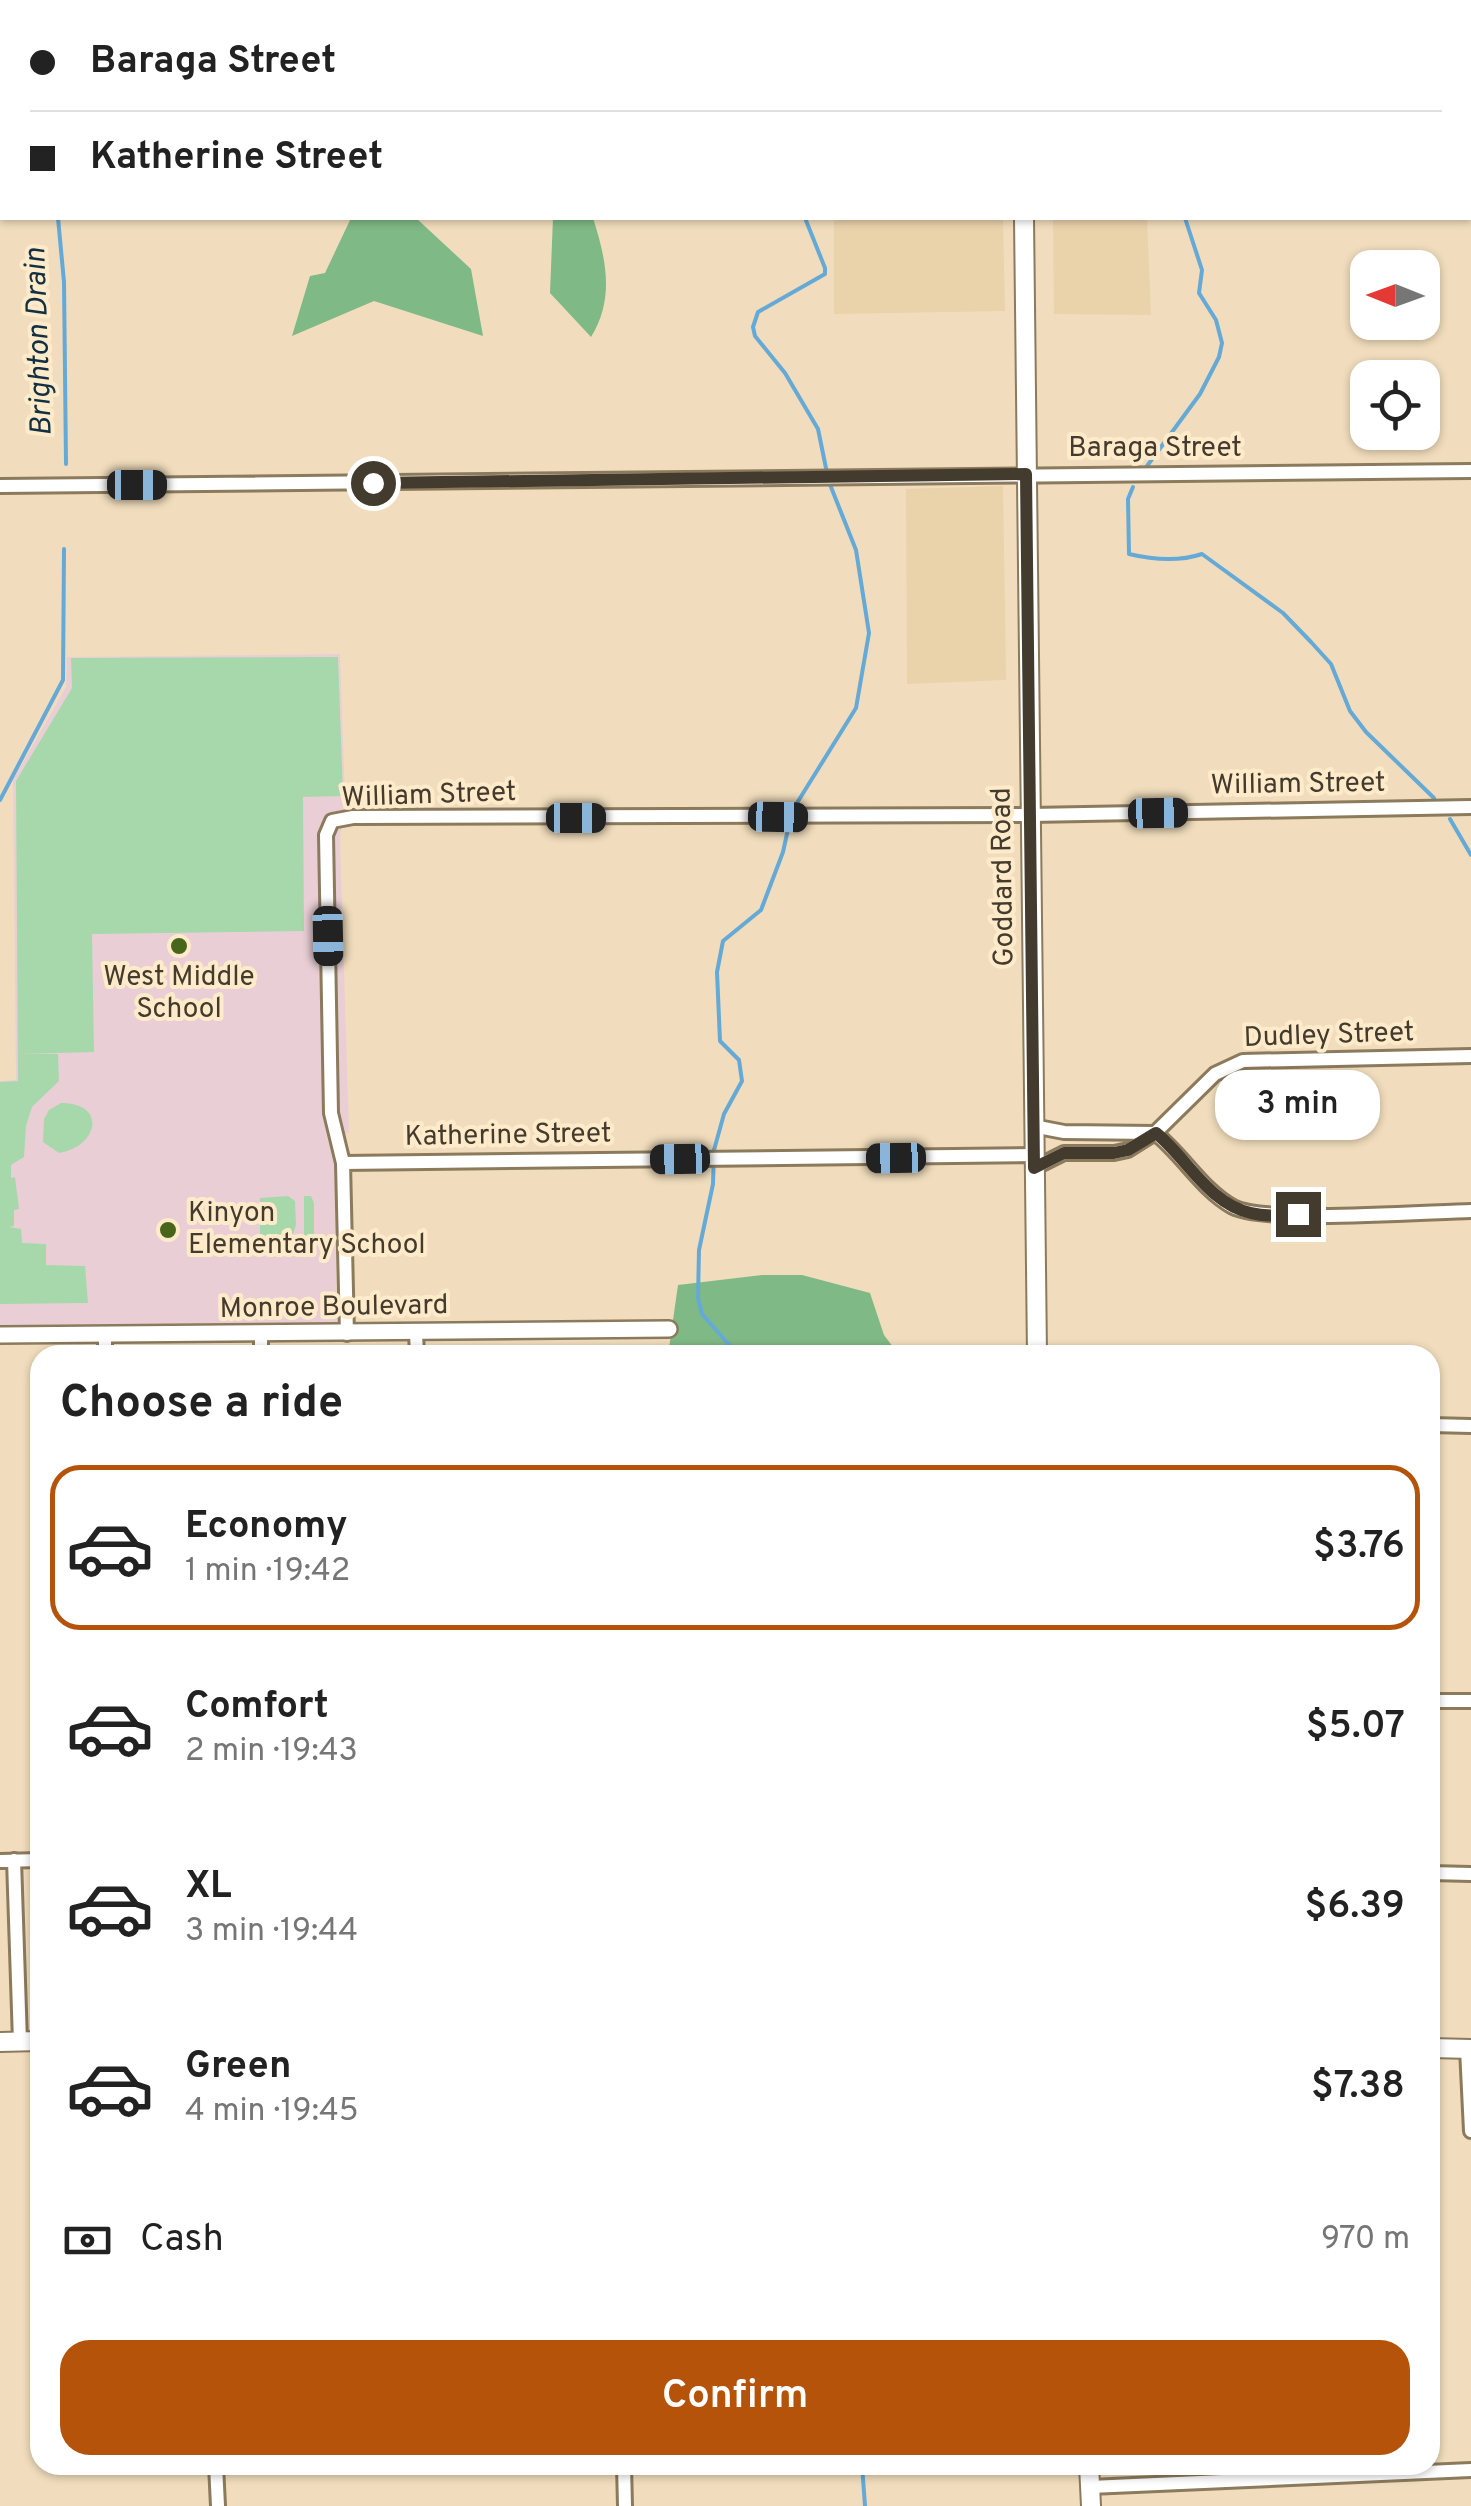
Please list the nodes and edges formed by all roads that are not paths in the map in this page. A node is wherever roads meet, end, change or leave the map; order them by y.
1 (1024, 220) edge
2 (1471, 470) edge
3 (1026, 474) junction
4 (0, 486) edge
5 (1471, 808) edge
6 (1030, 816) junction
7 (1471, 1056) edge
8 (1033, 1126) junction
9 (1156, 1133) junction
10 (1034, 1162) junction
11 (343, 1163) junction
12 (1471, 1212) edge
13 (669, 1329) dead end
14 (416, 1333) junction
15 (260, 1334) junction
16 (347, 1334) junction
17 (0, 1335) edge
18 (105, 1335) junction
19 (105, 1345) edge
20 (261, 1345) edge
21 (417, 1345) edge
22 (1037, 1345) edge
23 (1440, 1425) edge
24 (1471, 1426) edge
25 (1440, 1701) edge
26 (1471, 1702) edge
27 (7, 1861) edge
28 (1440, 1874) edge
29 (1471, 1874) edge
30 (20, 2041) junction
31 (30, 2041) edge
32 (0, 2042) edge
33 (1440, 2048) edge
34 (1469, 2049) edge
35 (1471, 2131) edge
36 (1471, 2470) edge
37 (1440, 2472) edge
38 (216, 2475) edge
39 (624, 2475) edge
40 (1400, 2475) edge
41 (1090, 2497) edge
42 (218, 2506) edge
43 (625, 2506) edge

1 - 3 main road, Goddard Road
2 - 3 street, Baraga Street
3 - 4 street, Baraga Street
3 - 6 main road, Goddard Road
5 - 6 street, William Street
6 - 8 main road, Goddard Road
6 - 11 street, William Street
7 - 9 street, Dudley Street
8 - 9 street
8 - 10 main road, Goddard Road
9 - 10 street, Katherine Street
9 - 12 street
10 - 11 street, Katherine Street
10 - 22 main road, Goddard Road
11 - 16 street
13 - 14 street, Monroe Boulevard
14 - 16 street, Monroe Boulevard
14 - 21 street
15 - 16 street, Monroe Boulevard
15 - 18 street, Monroe Boulevard
15 - 20 street
17 - 18 street, Monroe Boulevard
18 - 19 street
23 - 24 street
25 - 26 street
27 - 30 street
28 - 29 street
30 - 31 main road
30 - 32 main road
33 - 34 main road
34 - 35 street
36 - 37 street
38 - 42 street
39 - 43 street
40 - 41 street

